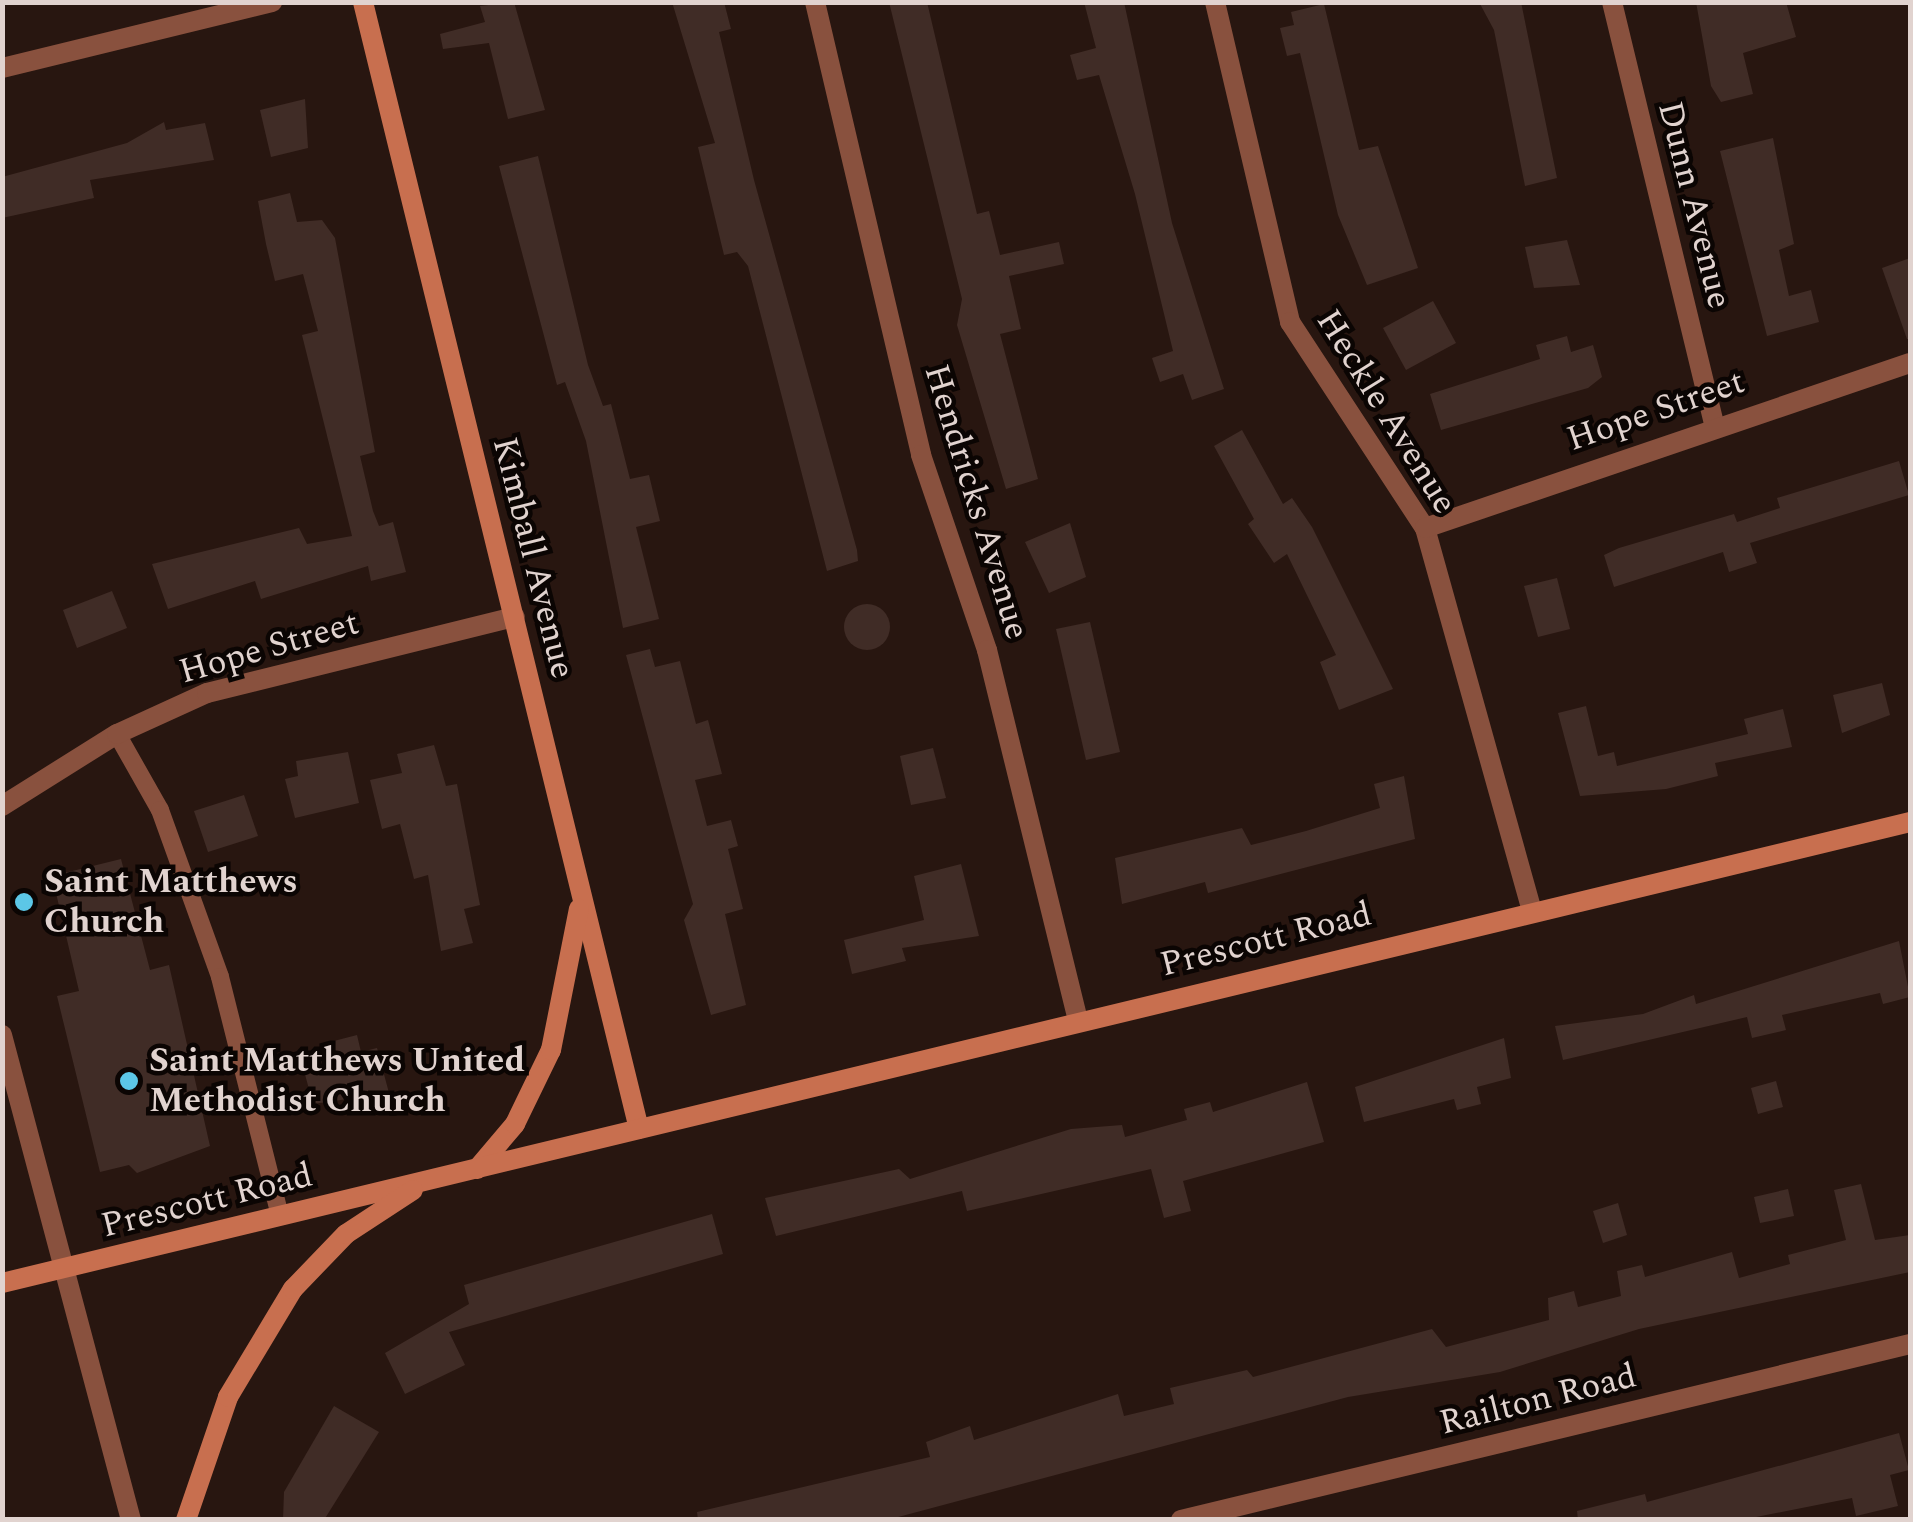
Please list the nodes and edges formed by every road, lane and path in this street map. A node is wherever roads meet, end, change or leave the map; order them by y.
1 (272, 2) edge
2 (363, 2) edge
3 (815, 2) edge
4 (1215, 2) edge
5 (1612, 2) edge
6 (2, 68) edge
7 (1910, 363) edge
8 (1714, 424) junction
9 (1425, 528) junction
10 (515, 617) junction
11 (117, 734) junction
12 (2, 806) edge
13 (1910, 822) edge
14 (580, 902) junction
15 (1532, 910) junction
16 (1078, 1020) junction
17 (2, 1035) edge
18 (639, 1129) junction
19 (477, 1169) junction
20 (427, 1181) junction
21 (280, 1216) junction
22 (64, 1269) junction
23 (2, 1283) edge
24 (1910, 1344) edge
25 (131, 1520) edge
26 (186, 1520) edge
27 (1181, 1520) edge

1 - 6 street
2 - 10 main road, Kimball Avenue
3 - 16 street, Hendricks Avenue
4 - 9 street, Heckle Avenue
5 - 8 street, Dunn Avenue
7 - 8 street, Hope Street
8 - 9 street, Hope Street
9 - 15 street, Heckle Avenue
10 - 11 street, Hope Street
10 - 14 main road, Kimball Avenue
11 - 12 street, Hope Street
11 - 21 lane
13 - 15 main road, Prescott Road
14 - 18 main road, Kimball Avenue
14 - 19 main road
15 - 16 main road, Prescott Road
16 - 18 main road, Prescott Road
17 - 22 street
18 - 19 main road, Prescott Road
19 - 20 main road, Prescott Road
20 - 21 main road, Prescott Road
20 - 26 main road
21 - 22 main road, Prescott Road
22 - 23 main road, Prescott Road
22 - 25 street
24 - 27 street, Railton Road

